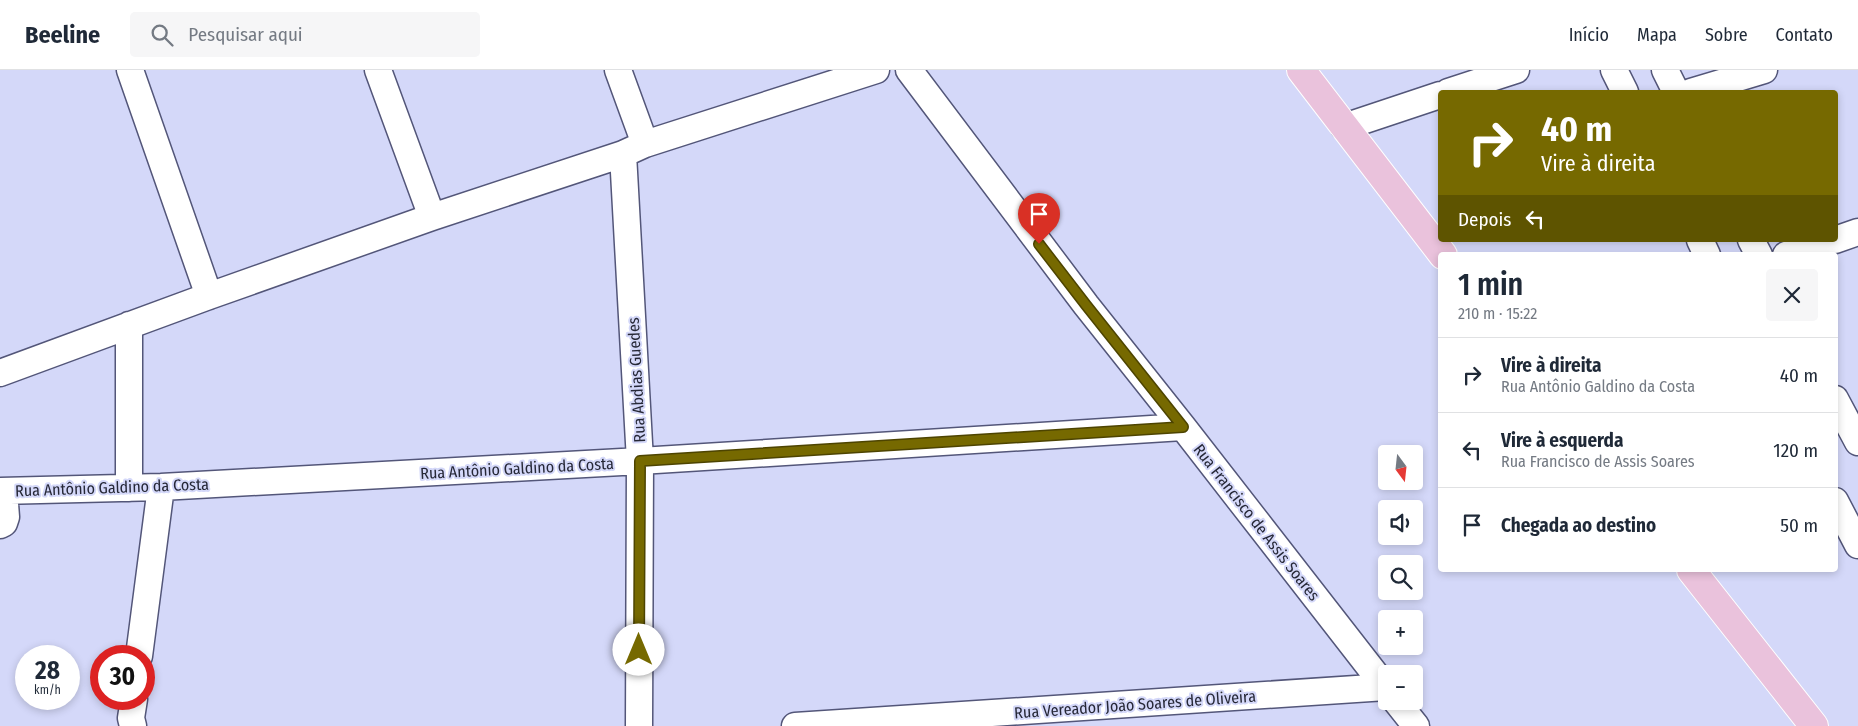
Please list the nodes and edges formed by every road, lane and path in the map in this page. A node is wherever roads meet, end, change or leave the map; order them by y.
1 (130, 70) edge
2 (378, 70) edge
3 (618, 70) edge
4 (909, 70) edge
5 (1301, 70) edge
6 (1516, 70) edge
7 (1614, 70) edge
8 (1665, 70) edge
9 (1764, 70) edge
10 (864, 72) edge
11 (1454, 90) edge
12 (1624, 90) edge
13 (1675, 90) edge
14 (1699, 90) edge
15 (1438, 96) edge
16 (1344, 127) junction
17 (634, 149) junction
18 (432, 217) junction
19 (1858, 232) edge
20 (1838, 239) edge
21 (1828, 242) edge
22 (1441, 252) edge
23 (1796, 252) edge
24 (209, 296) junction
25 (129, 325) junction
26 (0, 373) edge
27 (1838, 405) edge
28 (1183, 427) junction
29 (1858, 442) edge
30 (640, 461) junction
31 (129, 488) junction
32 (161, 488) junction
33 (2, 491) edge
34 (1838, 506) edge
35 (0, 525) edge
36 (1855, 531) edge
37 (1693, 572) edge
38 (140, 645) edge
39 (1378, 678) edge
40 (1378, 693) edge
41 (132, 710) edge
42 (1403, 710) edge
43 (133, 726) edge
44 (639, 726) edge
45 (795, 726) edge
46 (1416, 726) edge
47 (1814, 726) edge

1 - 24 street
2 - 18 street
3 - 17 street, Rua Abdias Guedes
4 - 28 street, Rua Francisco de Assis Soares
5 - 16 main road
6 - 11 street
7 - 12 street
8 - 13 street
9 - 14 street
10 - 17 street
15 - 16 street
16 - 22 main road
17 - 18 street
17 - 30 street, Rua Abdias Guedes
18 - 24 street
19 - 20 street
21 - 23 street
24 - 25 street
25 - 26 street
25 - 31 street
27 - 29 street
28 - 30 street, Rua Antônio Galdino da Costa
28 - 39 street, Rua Francisco de Assis Soares
30 - 32 street, Rua Antônio Galdino da Costa
30 - 44 street, Rua Abdias Guedes
31 - 32 street, Rua Antônio Galdino da Costa
31 - 33 street, Rua Antônio Galdino da Costa
32 - 38 street
33 - 35 street
34 - 36 street
37 - 47 main road
40 - 45 street, Rua Vereador João Soares de Oliveira
41 - 43 street
42 - 46 street, Rua Francisco de Assis Soares

